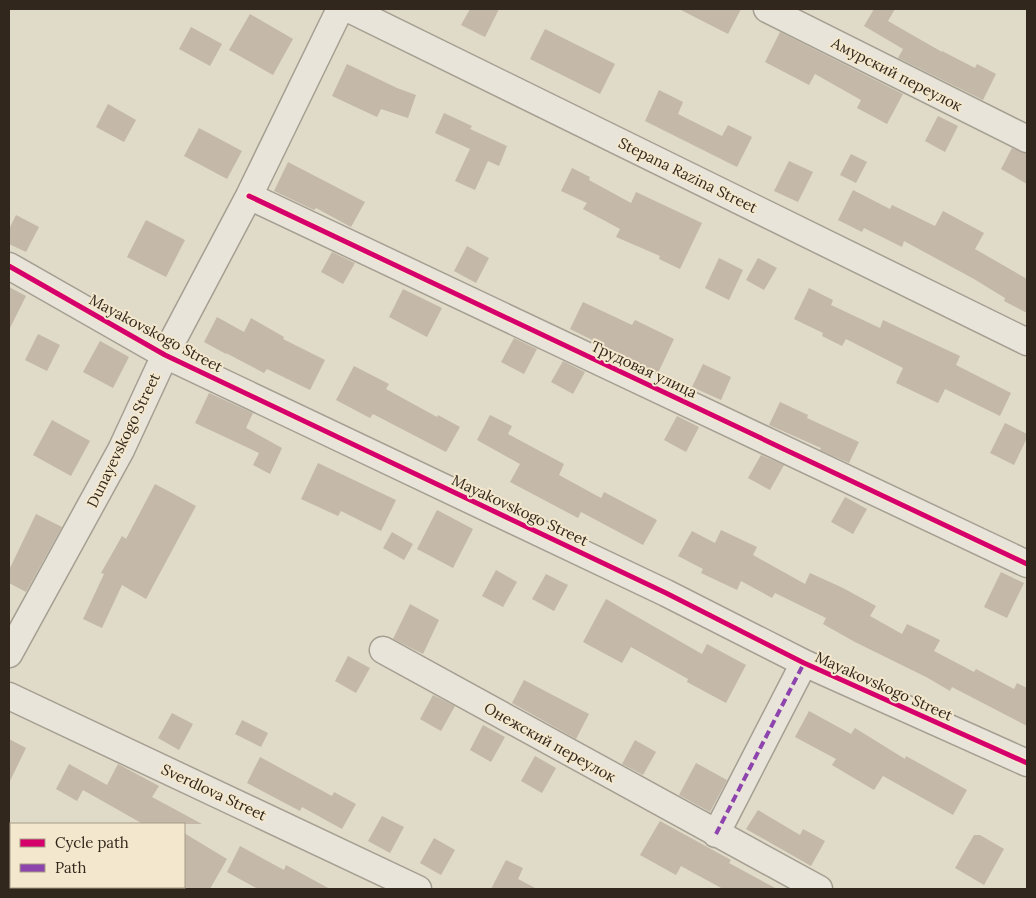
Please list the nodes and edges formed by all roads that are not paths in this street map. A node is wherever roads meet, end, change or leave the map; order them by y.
1 (340, 9) edge
2 (349, 9) edge
3 (767, 9) edge
4 (1027, 139) edge
5 (249, 196) junction
6 (9, 266) edge
7 (1027, 342) edge
8 (165, 355) junction
9 (1027, 564) edge
10 (383, 650) dead end
11 (9, 654) edge
12 (804, 663) junction
13 (9, 696) edge
14 (1027, 763) edge
15 (716, 834) junction
16 (418, 889) edge
17 (819, 889) edge

1 - 5 street, Dunayevskogo Street
2 - 7 street, Stepana Razina Street
3 - 4 street, Амурский переулок
5 - 8 street, Dunayevskogo Street
5 - 9 street, Трудовая улица
6 - 8 street, Mayakovskogo Street
8 - 11 street, Dunayevskogo Street
8 - 12 street, Mayakovskogo Street
10 - 15 street, Онежский переулок
12 - 14 street, Mayakovskogo Street
12 - 15 street
13 - 16 street, Sverdlova Street
15 - 17 street, Онежский переулок

